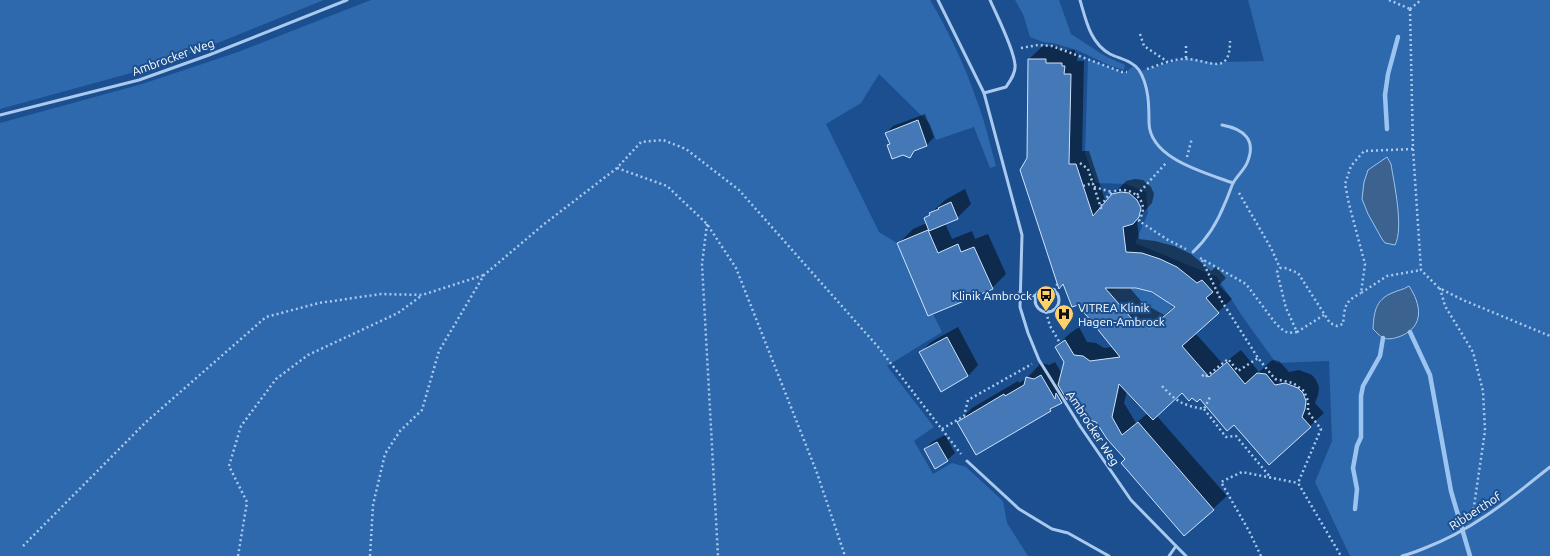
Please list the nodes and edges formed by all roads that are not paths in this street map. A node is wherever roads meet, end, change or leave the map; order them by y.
1 (347, 0) edge
2 (938, 0) edge
3 (990, 0) edge
4 (1080, 0) edge
5 (984, 93) junction
6 (0, 115) edge
7 (1222, 125) dead end
8 (1233, 183) junction
9 (1193, 252) road end
10 (1019, 293) junction
11 (1036, 296) junction
12 (967, 461) road end
13 (1550, 467) edge
14 (1176, 546) junction
15 (1109, 556) edge
16 (1169, 556) edge
17 (1186, 556) edge
18 (1402, 556) edge

1 - 6 lane, Ambrocker Weg
2 - 5 lane, Ambrocker Weg
3 - 5 lane
4 - 8 lane
5 - 10 lane, Ambrocker Weg
7 - 8 lane
8 - 9 lane
10 - 11 lane
10 - 14 lane, Ambrocker Weg
11 - 11 lane
12 - 15 lane
13 - 18 lane, Ribberthof
14 - 16 lane
14 - 17 lane, Ambrocker Weg

